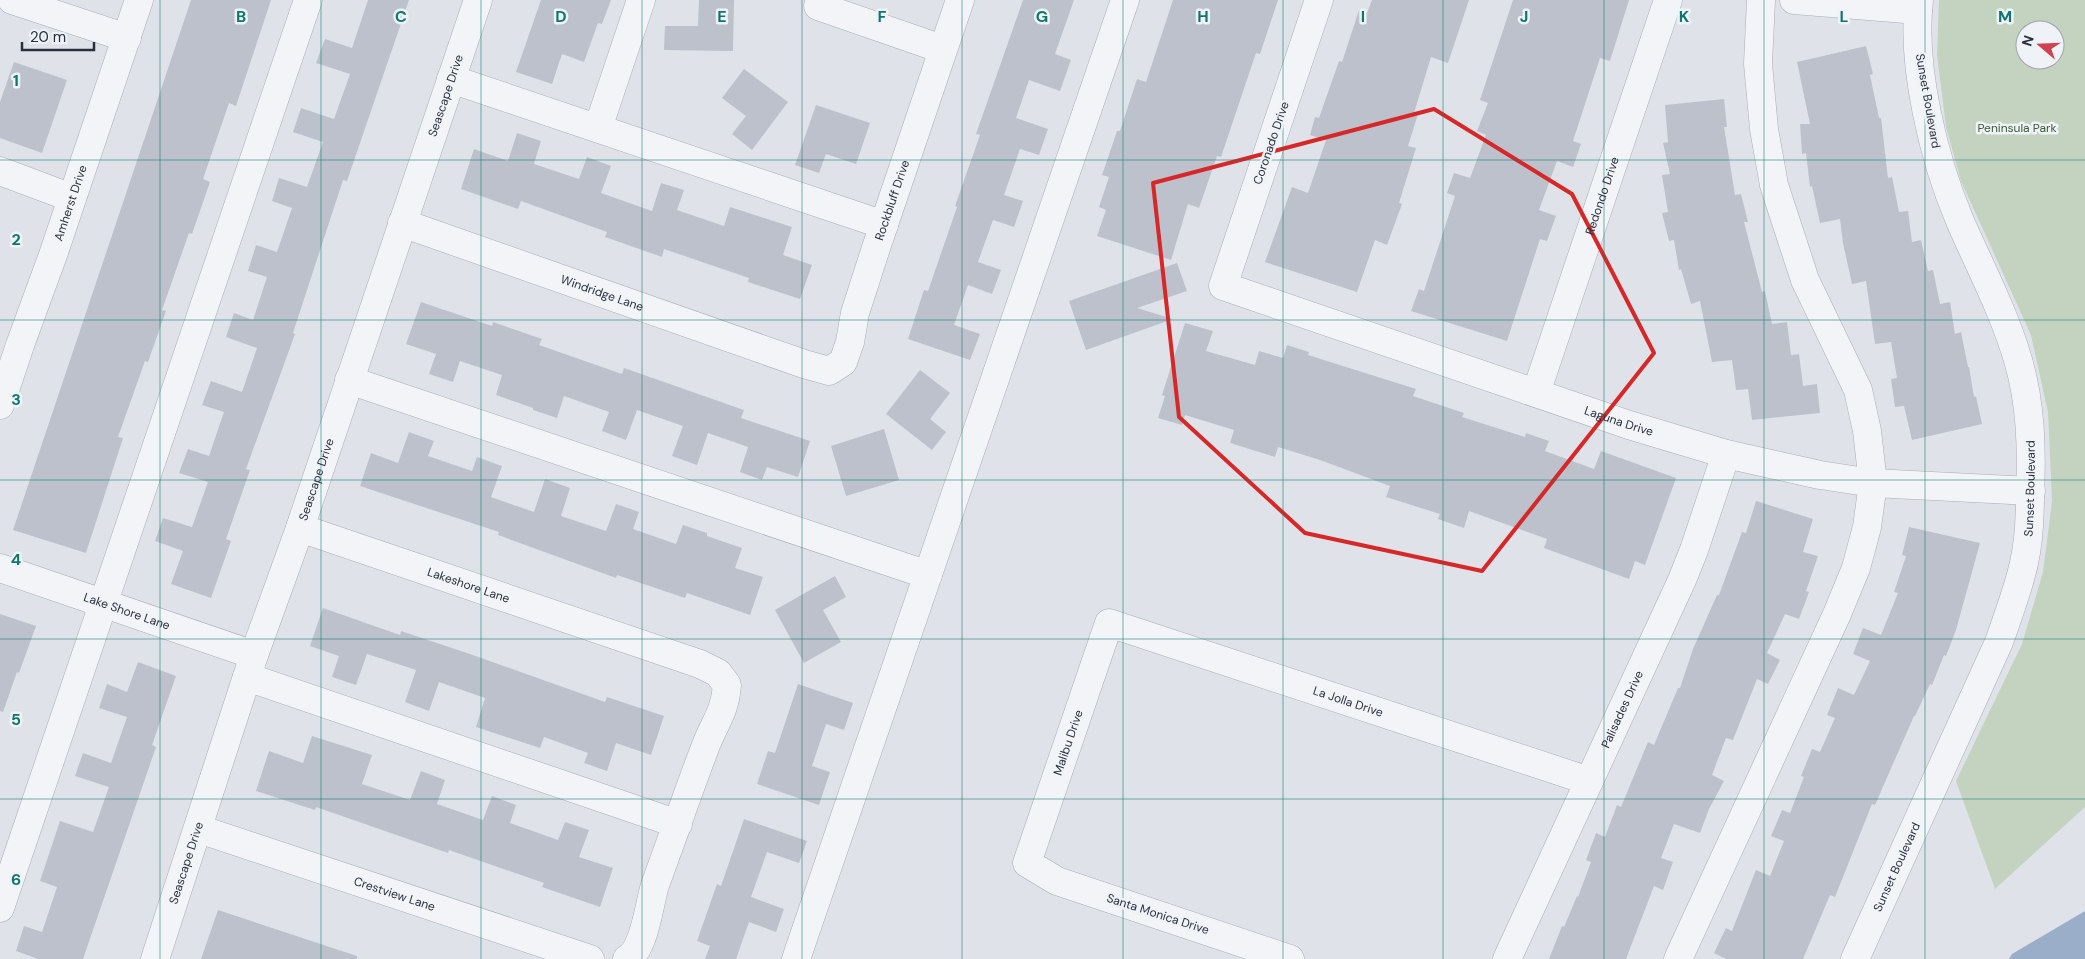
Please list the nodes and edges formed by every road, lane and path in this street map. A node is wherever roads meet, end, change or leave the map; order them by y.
1 (12, 0) edge
2 (139, 0) edge
3 (308, 0) edge
4 (478, 0) edge
5 (641, 0) edge
6 (960, 0) edge
7 (1125, 0) edge
8 (1319, 0) edge
9 (1668, 0) edge
10 (1761, 0) edge
11 (1794, 0) edge
12 (1919, 5) edge
13 (818, 6) dead end
14 (126, 38) junction
15 (942, 49) junction
16 (451, 79) junction
17 (598, 128) junction
18 (0, 171) edge
19 (72, 198) junction
20 (402, 223) junction
21 (884, 225) junction
22 (1223, 286) joint
23 (10, 342) edge
24 (804, 364) joint
25 (349, 380) junction
26 (1536, 393) junction
27 (0, 405) edge
28 (1726, 454) junction
29 (1873, 483) junction
30 (2031, 491) junction
31 (300, 528) junction
32 (0, 568) edge
33 (928, 574) junction
34 (104, 604) junction
35 (1109, 623) joint
36 (251, 666) junction
37 (1589, 781) junction
38 (678, 824) junction
39 (199, 829) junction
40 (1027, 863) joint
41 (0, 908) edge
42 (155, 959) edge
43 (590, 959) edge
44 (627, 959) edge
45 (796, 959) edge
46 (1290, 959) edge
47 (1507, 959) edge
48 (1678, 959) edge
49 (1855, 959) edge

1 - 14 street
2 - 14 street, Amherst Drive
3 - 34 street
4 - 16 street, Seascape Drive
5 - 17 street
6 - 15 street, Rockbluff Drive
7 - 33 street
8 - 22 street, Coronado Drive
9 - 26 street, Redondo Drive
10 - 29 street
11 - 12 street
12 - 30 street, Sunset Boulevard
13 - 15 street
14 - 19 street, Amherst Drive
15 - 21 street, Rockbluff Drive
16 - 17 street
16 - 20 street, Seascape Drive
17 - 21 street
18 - 19 street
19 - 23 street, Amherst Drive
20 - 24 street, Windridge Lane
20 - 25 street, Seascape Drive
21 - 24 street, Rockbluff Drive
22 - 26 street, Laguna Drive
23 - 27 street, Amherst Drive
25 - 31 street, Seascape Drive
25 - 33 street
26 - 28 street, Laguna Drive
28 - 29 street, Laguna Drive
28 - 37 street, Palisades Drive
29 - 30 street, Laguna Drive
29 - 48 street
30 - 49 street, Sunset Boulevard
31 - 36 street, Seascape Drive
31 - 38 street, Lakeshore Lane
32 - 34 street, Lake Shore Lane
33 - 45 street
34 - 36 street, Lake Shore Lane
34 - 41 street
35 - 37 street, La Jolla Drive
35 - 40 street, Malibu Drive
36 - 38 street, Lake Shore Lane
36 - 39 street, Seascape Drive
37 - 47 street, Palisades Drive
38 - 44 street
39 - 42 street, Seascape Drive
39 - 43 street, Crestview Lane
40 - 46 street, Santa Monica Drive

